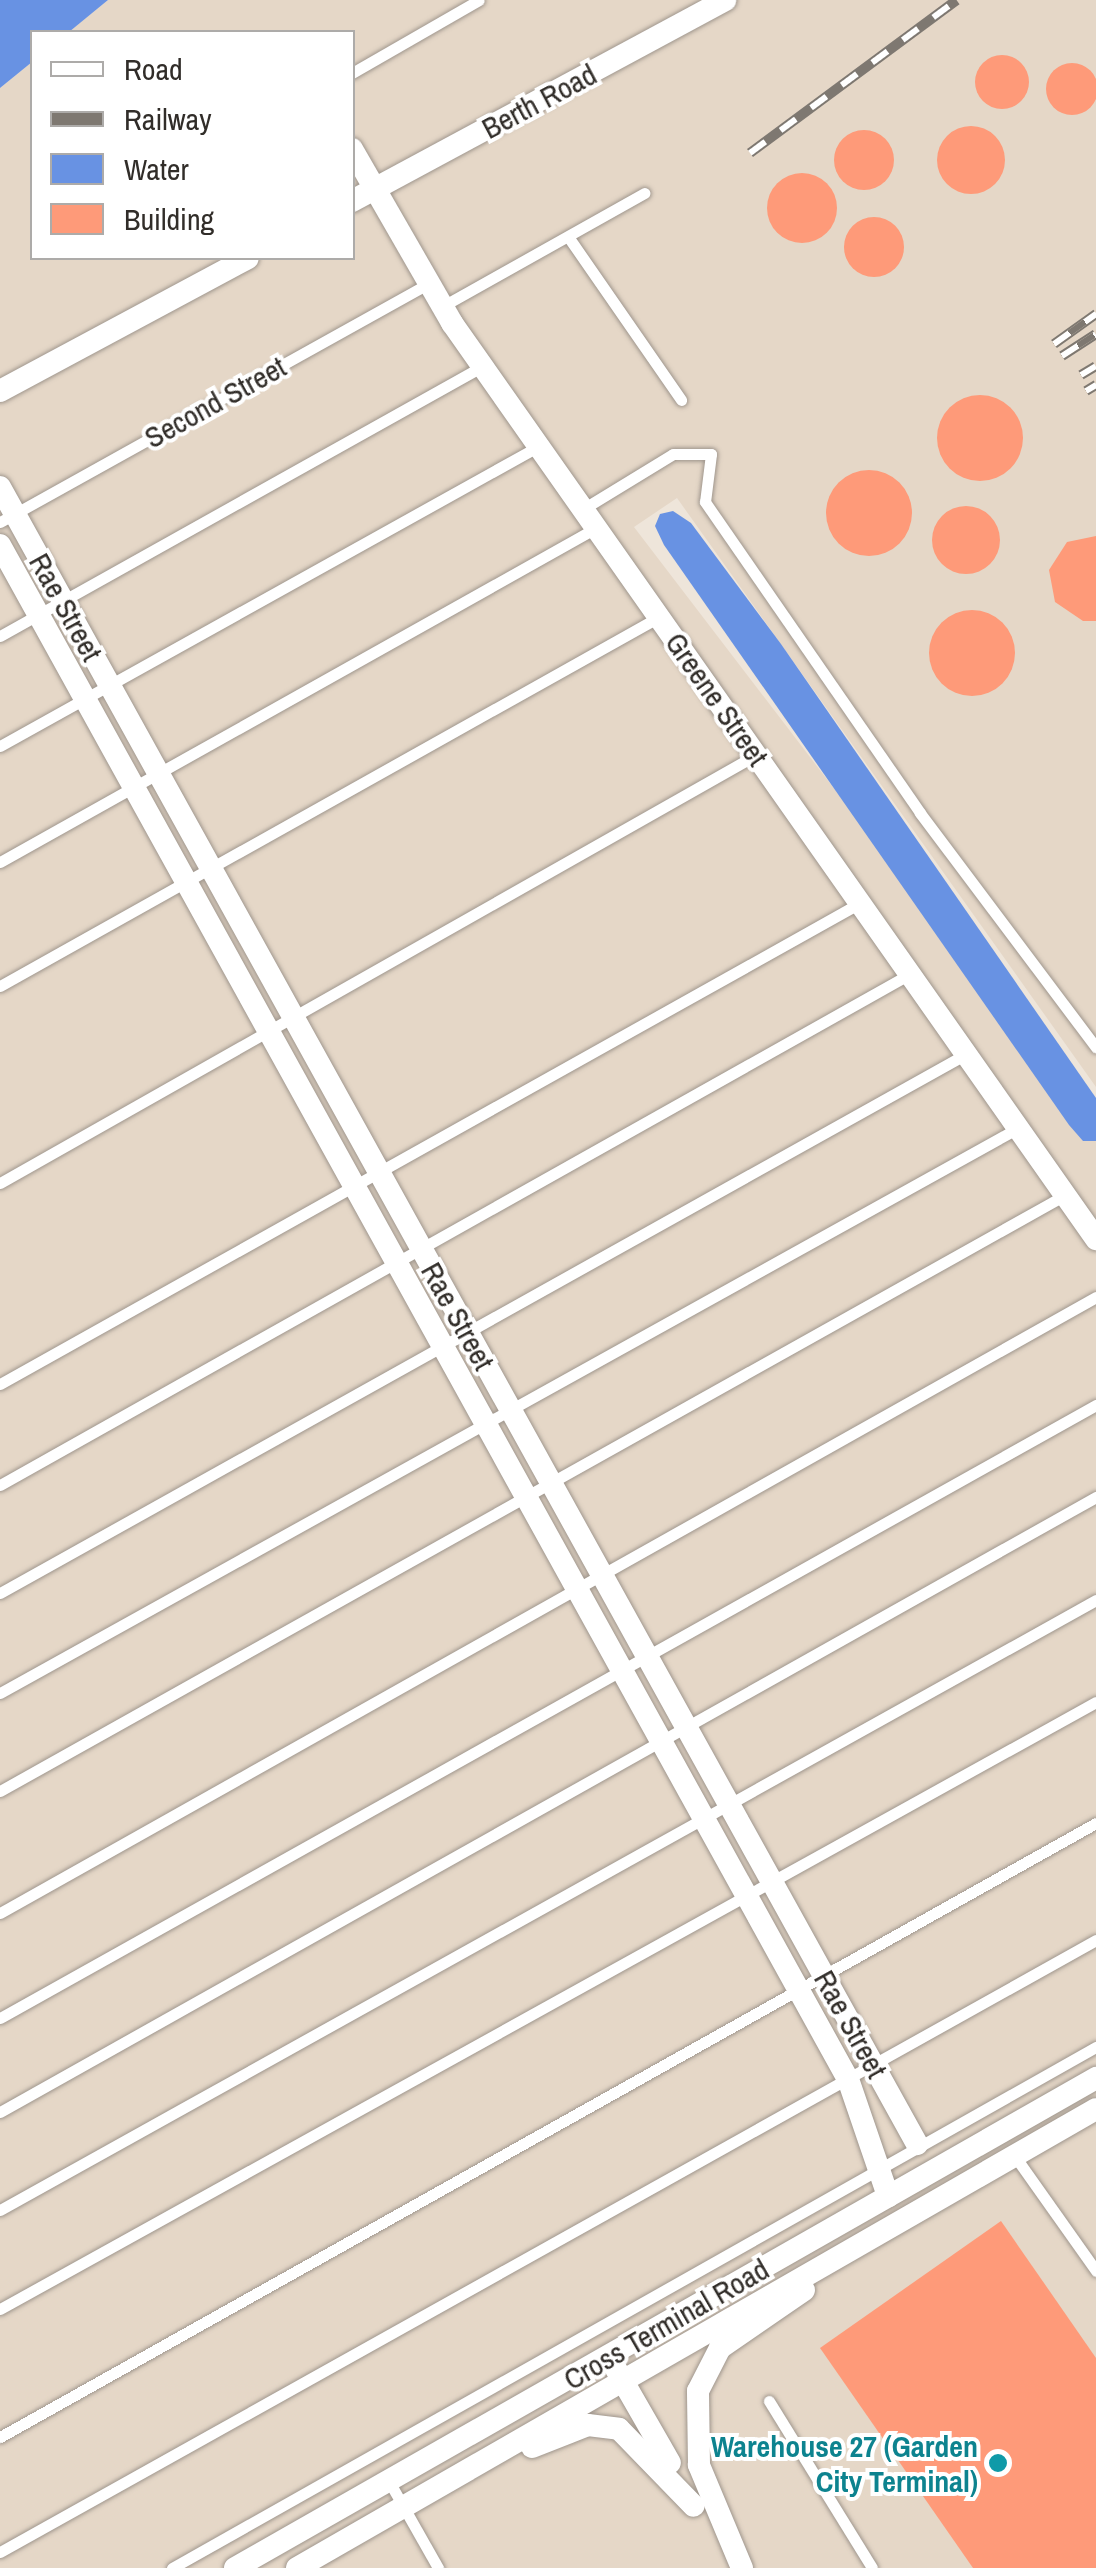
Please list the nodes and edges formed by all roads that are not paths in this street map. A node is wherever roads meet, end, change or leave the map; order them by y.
1 (479, 0) edge
2 (725, 0) edge
3 (355, 71) edge
4 (355, 154) edge
5 (376, 189) junction
6 (644, 193) dead end
7 (355, 200) edge
8 (569, 238) junction
9 (244, 260) edge
10 (430, 283) junction
11 (443, 306) junction
12 (483, 366) junction
13 (0, 391) edge
14 (681, 400) dead end
15 (539, 446) junction
16 (0, 487) edge
17 (7, 518) edge
18 (590, 518) junction
19 (0, 545) edge
20 (63, 600) junction
21 (38, 614) junction
22 (659, 617) junction
23 (0, 636) edge
24 (110, 685) junction
25 (86, 698) junction
26 (0, 746) edge
27 (756, 755) junction
28 (158, 773) junction
29 (135, 786) junction
30 (0, 862) edge
31 (211, 868) junction
32 (188, 880) junction
33 (860, 903) junction
34 (910, 974) junction
35 (0, 986) edge
36 (293, 1017) junction
37 (270, 1030) junction
38 (1096, 1047) edge
39 (966, 1054) junction
40 (1018, 1128) junction
41 (379, 1172) junction
42 (0, 1183) edge
43 (354, 1186) junction
44 (1065, 1195) junction
45 (1096, 1239) edge
46 (422, 1250) junction
47 (398, 1263) junction
48 (1096, 1297) edge
49 (469, 1334) junction
50 (444, 1348) junction
51 (0, 1384) edge
52 (1096, 1405) edge
53 (510, 1409) junction
54 (484, 1424) junction
55 (551, 1483) junction
56 (0, 1485) edge
57 (526, 1497) junction
58 (1096, 1497) edge
59 (602, 1576) junction
60 (577, 1590) junction
61 (0, 1593) edge
62 (1096, 1600) edge
63 (647, 1657) junction
64 (621, 1672) junction
65 (0, 1693) edge
66 (1096, 1702) edge
67 (686, 1726) junction
68 (660, 1741) junction
69 (0, 1791) edge
70 (730, 1806) junction
71 (704, 1821) junction
72 (1096, 1823) edge
73 (772, 1883) junction
74 (744, 1899) junction
75 (0, 1913) edge
76 (1096, 1940) edge
77 (824, 1976) junction
78 (797, 1991) junction
79 (0, 2018) edge
80 (1096, 2047) edge
81 (874, 2065) junction
82 (1096, 2078) edge
83 (848, 2080) junction
84 (1096, 2108) edge
85 (0, 2112) edge
86 (917, 2144) junction
87 (1014, 2155) junction
88 (882, 2165) junction
89 (888, 2196) junction
90 (0, 2210) edge
91 (894, 2224) junction
92 (1096, 2271) edge
93 (0, 2309) edge
94 (610, 2357) junction
95 (622, 2380) junction
96 (769, 2400) dead end
97 (0, 2438) edge
98 (390, 2483) junction
99 (433, 2488) junction
100 (402, 2505) junction
101 (694, 2506) junction
102 (0, 2552) edge
103 (172, 2568) edge
104 (235, 2568) edge
105 (297, 2568) edge
106 (438, 2568) edge
107 (727, 2568) edge
108 (742, 2568) edge
109 (872, 2568) edge

1 - 3 lane
2 - 5 street, Berth Road
4 - 5 street, Greene Street
5 - 7 street, Berth Road
5 - 10 street, Greene Street
6 - 8 lane
8 - 11 lane
8 - 14 lane
9 - 13 street
10 - 11 street, Greene Street
10 - 17 lane, Second Street
11 - 12 street, Greene Street
12 - 15 street, Greene Street
12 - 20 lane
15 - 18 street, Greene Street
15 - 24 lane
16 - 17 street, Rae Street
17 - 20 street, Rae Street
18 - 22 street, Greene Street
18 - 28 lane
18 - 38 lane
19 - 21 street, Rae Street
20 - 21 lane
20 - 24 street, Rae Street
21 - 23 lane
21 - 25 street, Rae Street
22 - 27 street, Greene Street
22 - 31 lane
24 - 25 lane
24 - 28 street, Rae Street
25 - 26 lane
25 - 29 street, Rae Street
27 - 33 street, Greene Street
27 - 36 lane
28 - 29 lane
28 - 31 street, Rae Street
29 - 30 lane
29 - 32 street, Rae Street
31 - 32 lane
31 - 36 street, Rae Street
32 - 35 lane
32 - 37 street, Rae Street
33 - 34 street, Greene Street
33 - 41 lane
34 - 39 street, Greene Street
34 - 46 lane
36 - 37 lane
36 - 41 street, Rae Street
37 - 42 lane
37 - 43 street, Rae Street
39 - 40 street, Greene Street
39 - 49 lane
40 - 44 street, Greene Street
40 - 53 lane
41 - 43 lane
41 - 46 street, Rae Street
43 - 47 street, Rae Street
43 - 51 lane
44 - 45 street, Greene Street
44 - 55 lane
46 - 47 lane
46 - 49 street, Rae Street
47 - 50 street, Rae Street
47 - 56 lane
48 - 59 lane
49 - 50 lane
49 - 53 street, Rae Street
50 - 54 street, Rae Street
50 - 61 lane
52 - 63 lane
53 - 54 lane
53 - 55 street, Rae Street
54 - 57 street, Rae Street
54 - 65 lane
55 - 57 lane
55 - 59 street, Rae Street
57 - 60 street, Rae Street
57 - 69 lane
58 - 67 lane
59 - 60 lane
59 - 63 street, Rae Street
60 - 64 street, Rae Street
60 - 75 lane
62 - 70 lane
63 - 64 lane
63 - 67 street, Rae Street
64 - 68 street, Rae Street
64 - 79 lane
66 - 73 lane
67 - 68 lane
67 - 70 street, Rae Street
68 - 71 street, Rae Street
68 - 85 lane
70 - 71 lane
70 - 73 street, Rae Street
71 - 74 street, Rae Street
71 - 90 lane
72 - 77 lane
73 - 74 lane
73 - 77 street, Rae Street
74 - 78 street, Rae Street
74 - 93 lane
76 - 81 lane
77 - 78 lane
77 - 81 street, Rae Street
78 - 83 street, Rae Street
78 - 97 lane
80 - 86 lane
81 - 83 lane
81 - 86 street, Rae Street
82 - 89 street, Cross Terminal Road
83 - 88 street, Rae Street
83 - 102 lane
84 - 87 street, Cross Terminal Road
86 - 88 lane
87 - 91 street, Cross Terminal Road
87 - 92 lane
88 - 89 street, Rae Street
88 - 103 lane
89 - 94 street, Cross Terminal Road
91 - 95 street, Cross Terminal Road
91 - 108 street
94 - 95 street
94 - 98 street, Cross Terminal Road
95 - 99 street, Cross Terminal Road
95 - 101 street
96 - 109 lane
98 - 100 lane
98 - 104 street, Cross Terminal Road
99 - 100 street, Cross Terminal Road
99 - 101 street
100 - 105 street, Cross Terminal Road
100 - 106 lane
101 - 107 street

